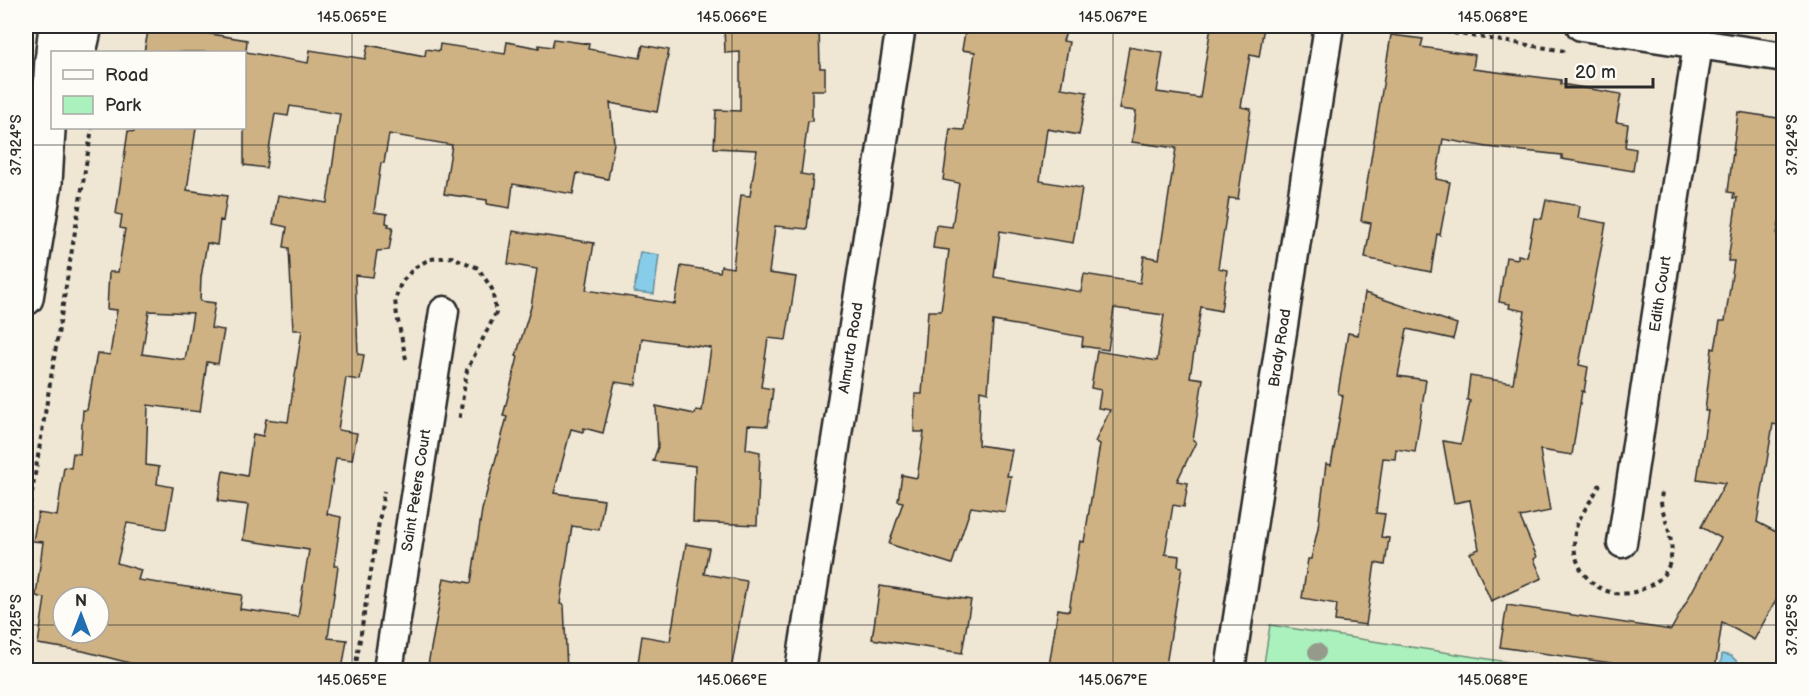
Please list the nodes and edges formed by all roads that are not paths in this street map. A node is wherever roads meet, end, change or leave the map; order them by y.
1 (56, 26) edge
2 (85, 26) edge
3 (902, 26) edge
4 (1329, 26) edge
5 (1581, 26) edge
6 (1698, 45) junction
7 (53, 51) edge
8 (79, 51) edge
9 (1784, 57) edge
10 (51, 77) edge
11 (62, 129) edge
12 (45, 183) junction
13 (26, 298) edge
14 (444, 311) dead end
15 (1622, 543) dead end
16 (388, 670) edge
17 (800, 670) edge
18 (1230, 670) edge

1 - 7 street
2 - 8 street
3 - 17 street, Almurta Road
4 - 18 street, Brady Road
5 - 6 street
6 - 9 street
6 - 15 street, Edith Court
10 - 12 street
11 - 12 street
12 - 13 street
14 - 16 street, Saint Peters Court

